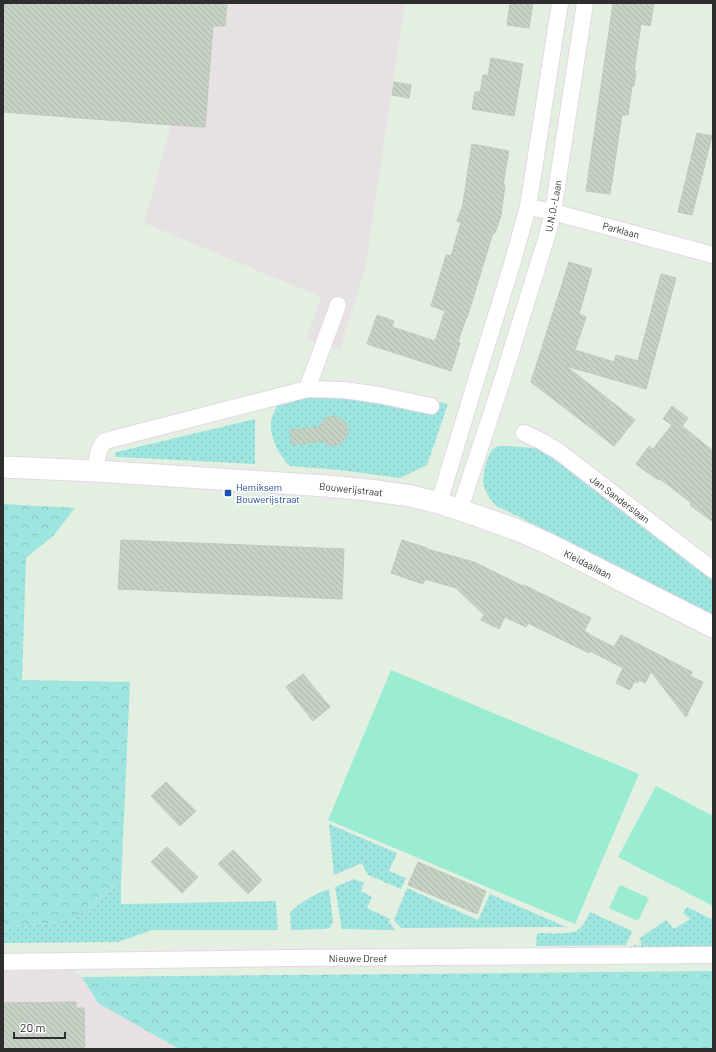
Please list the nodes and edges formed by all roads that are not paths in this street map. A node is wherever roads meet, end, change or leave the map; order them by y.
1 (560, 3) edge
2 (586, 3) edge
3 (528, 207) junction
4 (553, 212) junction
5 (713, 255) edge
6 (338, 305) dead end
7 (307, 389) junction
8 (471, 395) junction
9 (494, 403) junction
10 (431, 406) dead end
11 (524, 433) dead end
12 (3, 467) edge
13 (96, 471) junction
14 (439, 503) junction
15 (460, 509) junction
16 (710, 561) edge
17 (713, 627) edge
18 (713, 955) edge
19 (3, 962) edge

1 - 3 street
2 - 4 street, U.N.O.-Laan
3 - 4 street, Parklaan
3 - 8 street
4 - 5 street, Parklaan
4 - 9 street, U.N.O.-Laan
6 - 7 street
7 - 10 street
7 - 13 street
8 - 9 street
8 - 14 street
9 - 15 street, U.N.O.-Laan
11 - 16 street, Jan Sanderslaan
12 - 13 street, Bouwerijstraat
13 - 14 street, Bouwerijstraat
14 - 15 street, Bouwerijstraat
15 - 17 street, Kleidaallaan
18 - 19 street, Nieuwe Dreef

